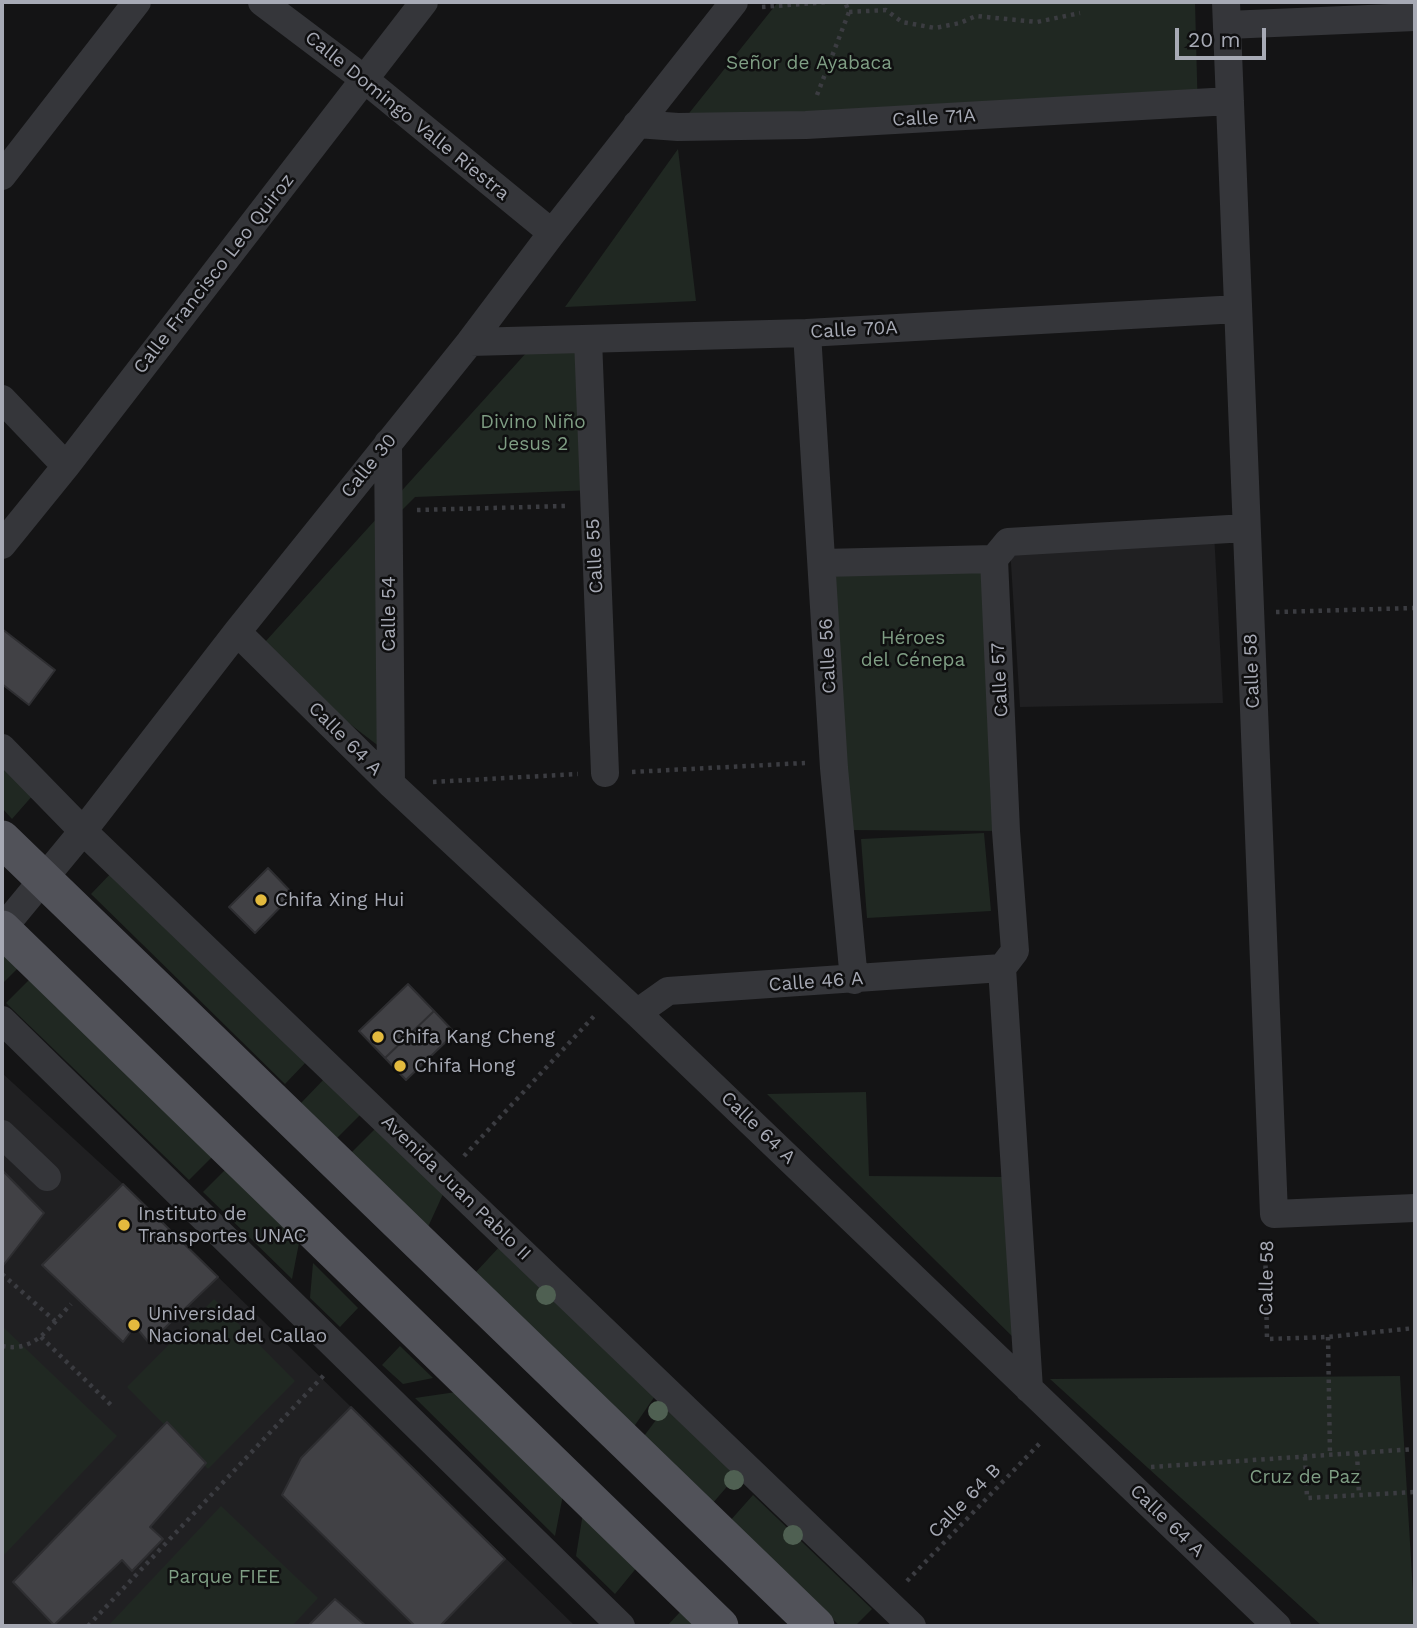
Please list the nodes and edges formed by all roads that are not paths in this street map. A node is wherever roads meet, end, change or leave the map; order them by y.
1 (137, 2) edge
2 (262, 2) edge
3 (424, 2) edge
4 (731, 6) edge
5 (1226, 13) edge
6 (1415, 17) edge
7 (365, 79) junction
8 (1230, 101) junction
9 (637, 124) junction
10 (2, 176) edge
11 (552, 233) junction
12 (1238, 309) junction
13 (807, 333) junction
14 (588, 340) junction
15 (470, 342) junction
16 (2, 399) edge
17 (387, 443) junction
18 (66, 466) junction
19 (1247, 528) junction
20 (2, 545) edge
21 (994, 559) junction
22 (822, 563) junction
23 (237, 632) junction
24 (2, 748) edge
25 (605, 773) dead end
26 (391, 784) junction
27 (83, 831) junction
28 (2, 839) edge
29 (43, 879) junction
30 (2, 929) edge
31 (1002, 968) junction
32 (854, 979) junction
33 (637, 1013) junction
34 (2, 1020) edge
35 (2, 1134) edge
36 (47, 1177) dead end
37 (1415, 1208) edge
38 (1030, 1389) junction
39 (621, 1626) edge
40 (720, 1626) edge
41 (816, 1626) edge
42 (912, 1626) edge
43 (1278, 1626) edge

1 - 10 street
2 - 7 street, Calle Domingo Valle Riestra
3 - 7 street, Calle Francisco Leo Quiroz
4 - 9 street, Calle 30
5 - 6 street
5 - 8 street, Calle 58
7 - 11 street, Calle Domingo Valle Riestra
7 - 18 street, Calle Francisco Leo Quiroz
8 - 9 street, Calle 71A
8 - 12 street, Calle 58
9 - 11 street, Calle 30
11 - 15 street, Calle 30
12 - 13 street, Calle 70A
12 - 19 street, Calle 58
13 - 14 street, Calle 70A
13 - 22 street, Calle 56
14 - 15 street, Calle 70A
14 - 25 street, Calle 55
15 - 17 street, Calle 30
16 - 18 street
17 - 23 street, Calle 30
17 - 26 street, Calle 54
18 - 20 street, Calle Francisco Leo Quiroz
19 - 21 street
19 - 37 street, Calle 58
21 - 22 street
21 - 31 street, Calle 57
22 - 32 street, Calle 56
23 - 26 street, Calle 64 A
23 - 27 street, Calle 30
24 - 27 street, Avenida Juan Pablo II
26 - 33 street, Calle 64 A
27 - 29 street, Calle 30
27 - 42 street, Avenida Juan Pablo II
28 - 29 main road
29 - 30 street, Calle 30
29 - 41 main road
30 - 40 main road
31 - 32 street, Calle 46 A
31 - 38 street
32 - 33 street, Calle 46 A
33 - 38 street, Calle 64 A
34 - 39 street
35 - 36 street
38 - 43 street, Calle 64 A

